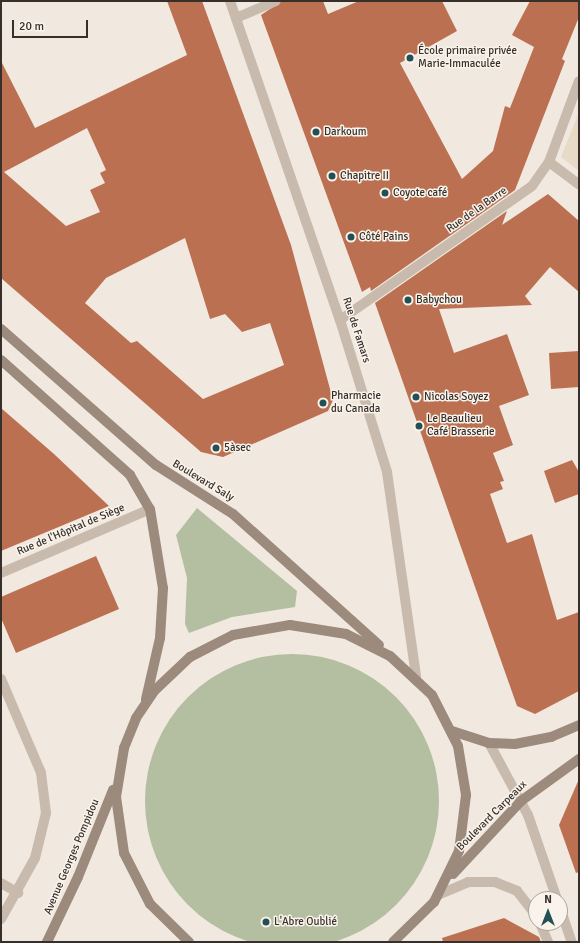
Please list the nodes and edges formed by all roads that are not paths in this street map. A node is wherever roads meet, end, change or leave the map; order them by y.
1 (230, 1) edge
2 (276, 1) edge
3 (236, 18) junction
4 (579, 81) edge
5 (549, 162) junction
6 (579, 185) edge
7 (340, 320) junction
8 (1, 330) edge
9 (1, 360) edge
10 (150, 509) junction
11 (1, 573) edge
12 (390, 656) junction
13 (416, 677) junction
14 (1, 679) edge
15 (144, 704) junction
16 (579, 725) edge
17 (452, 731) junction
18 (488, 743) junction
19 (579, 759) edge
20 (117, 780) junction
21 (521, 801) junction
22 (446, 881) junction
23 (1, 883) edge
24 (554, 891) edge
25 (18, 893) junction
26 (438, 895) junction
27 (528, 905) edge
28 (1, 919) edge
29 (543, 931) edge
30 (568, 931) edge
31 (47, 942) edge
32 (189, 942) edge
33 (393, 942) edge
34 (548, 942) edge
35 (572, 942) edge

1 - 3 street, Rue de Famars
2 - 3 street
3 - 7 street, Rue de Famars
4 - 5 street, Rue de la Barre
5 - 6 street
5 - 7 street, Rue de la Barre
7 - 13 street, Rue de Famars
8 - 12 main road, Boulevard Saly
9 - 10 main road
10 - 11 street, Rue de l'Hôpital de Siège
10 - 15 main road
12 - 13 main road
12 - 15 main road
13 - 17 main road
14 - 25 street
15 - 20 main road
16 - 18 main road
17 - 18 main road
17 - 22 main road
18 - 21 street
19 - 21 main road, Boulevard Carpeaux
20 - 31 main road, Avenue Georges Pompidou
20 - 32 main road
21 - 22 main road, Boulevard Carpeaux
21 - 24 street
22 - 26 main road
23 - 25 street
25 - 28 street
26 - 27 street
26 - 33 main road
29 - 34 street
30 - 35 street

